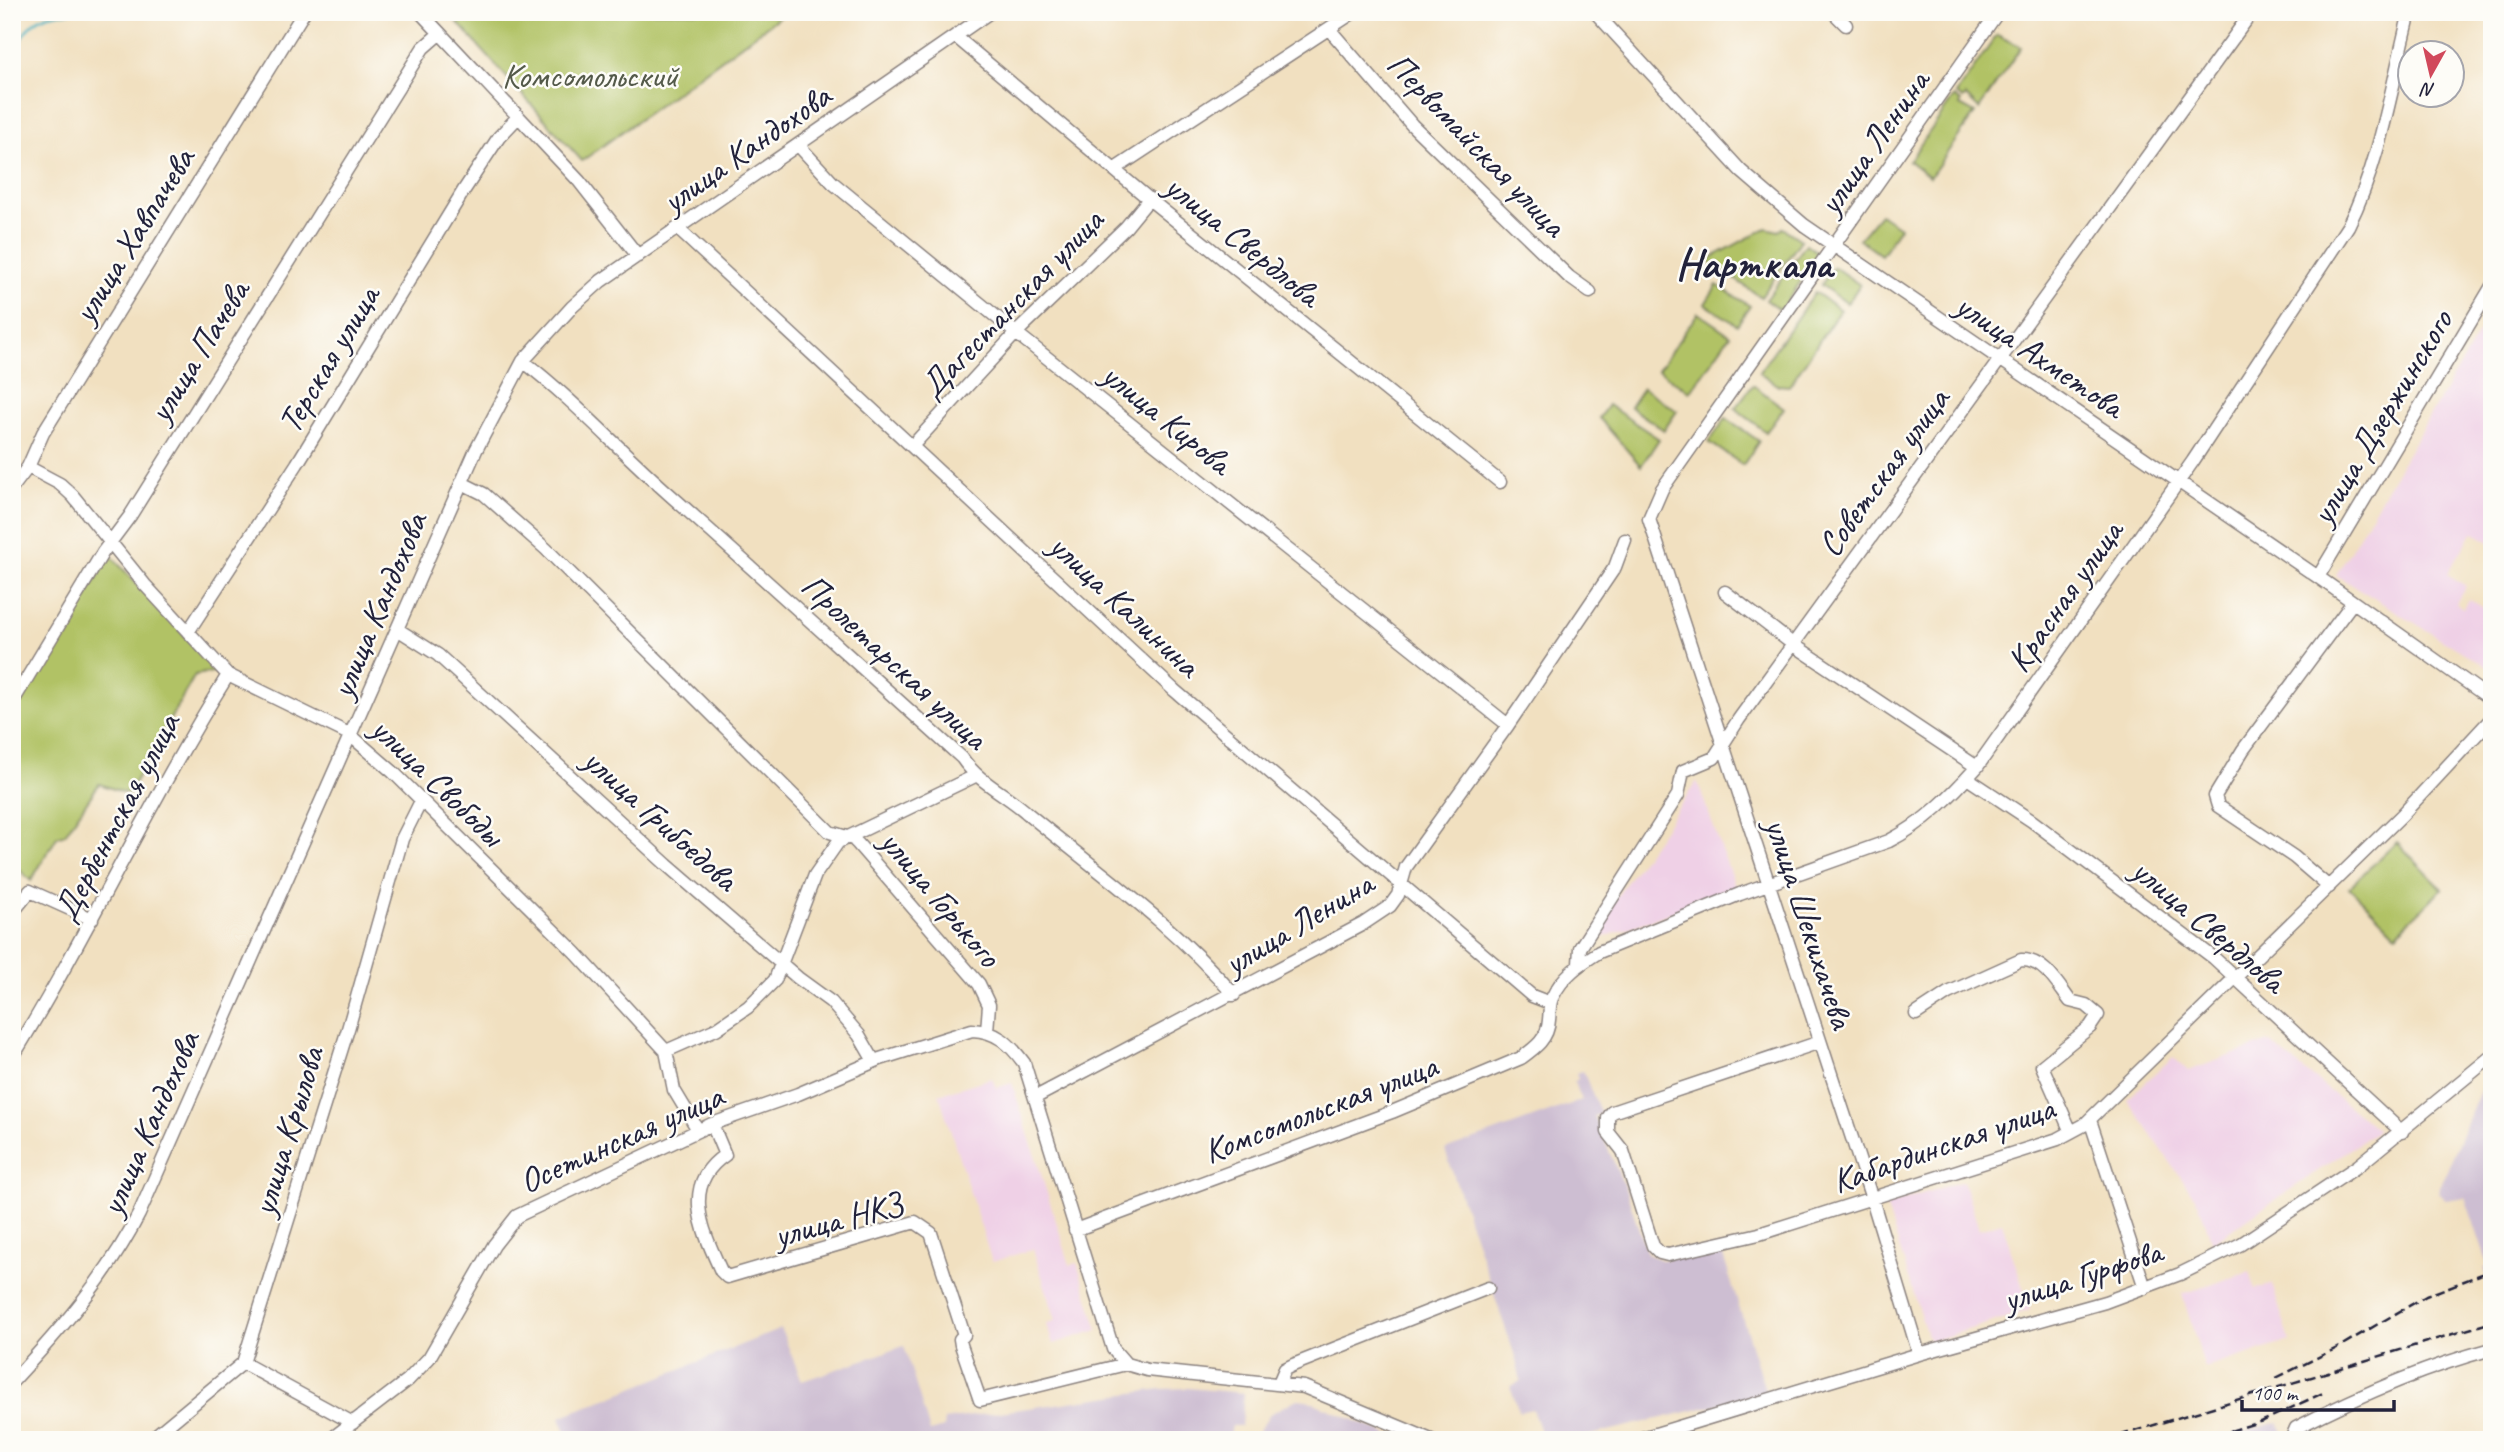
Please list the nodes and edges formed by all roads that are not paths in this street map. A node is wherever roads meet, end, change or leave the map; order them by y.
1 (304, 12) edge
2 (420, 12) edge
3 (990, 12) edge
4 (1354, 12) edge
5 (1595, 12) edge
6 (1833, 12) edge
7 (1998, 12) edge
8 (2252, 12) edge
9 (2410, 12) edge
10 (1846, 25) dead end
11 (1329, 29) junction
12 (439, 34) junction
13 (955, 36) junction
14 (518, 117) junction
15 (799, 146) junction
16 (1115, 169) junction
17 (1149, 200) junction
18 (678, 229) junction
19 (1833, 246) junction
20 (638, 256) junction
21 (2492, 286) edge
22 (1590, 292) dead end
23 (1016, 333) junction
24 (523, 361) junction
25 (1998, 361) junction
26 (913, 446) junction
27 (29, 467) junction
28 (462, 482) junction
29 (1500, 482) dead end
30 (2178, 483) junction
31 (12, 488) edge
32 (1650, 511) joint
33 (1625, 540) dead end
34 (111, 542) junction
35 (2318, 577) junction
36 (1725, 592) dead end
37 (2353, 602) junction
38 (397, 629) junction
39 (188, 632) junction
40 (1794, 645) junction
41 (228, 675) junction
42 (2492, 700) edge
43 (12, 703) edge
44 (2492, 719) edge
45 (1508, 725) junction
46 (352, 737) junction
47 (1722, 745) junction
48 (1977, 767) junction
49 (975, 776) junction
50 (1967, 778) junction
51 (421, 801) junction
52 (846, 836) junction
53 (1402, 885) junction
54 (1768, 885) junction
55 (2329, 887) junction
56 (12, 913) edge
57 (92, 919) junction
58 (1579, 964) junction
59 (782, 965) junction
60 (2235, 977) junction
61 (1234, 995) junction
62 (1550, 1003) junction
63 (1916, 1014) dead end
64 (987, 1031) junction
65 (1820, 1042) junction
66 (666, 1051) junction
67 (2492, 1056) edge
68 (12, 1058) edge
69 (874, 1061) junction
70 (1036, 1097) junction
71 (2090, 1120) junction
72 (712, 1124) junction
73 (698, 1130) junction
74 (2071, 1132) junction
75 (2402, 1132) junction
76 (1872, 1199) junction
77 (1075, 1230) junction
78 (2146, 1288) junction
79 (1488, 1289) dead end
80 (2492, 1349) edge
81 (1919, 1354) junction
82 (243, 1363) junction
83 (1126, 1364) junction
84 (12, 1382) edge
85 (1279, 1383) junction
86 (353, 1423) junction
87 (150, 1440) edge
88 (330, 1440) edge
89 (1432, 1440) edge
90 (1636, 1440) edge
91 (2291, 1440) edge

1 - 27 street, улица Хавпачева
2 - 12 street
3 - 13 street, улица Кандохова
4 - 11 street, Дагестанская улица
5 - 19 street, улица Ахметова
6 - 10 street
7 - 19 street, улица Ленина
8 - 25 street, Советская улица
9 - 30 street, Красная улица
11 - 16 street, Дагестанская улица
11 - 22 street, Первомайская улица
12 - 14 street
12 - 34 street, улица Пачева
13 - 15 street, улица Кандохова
13 - 16 street, улица Свердлова
14 - 20 street
14 - 39 street, Терская улица
15 - 18 street, улица Кандохова
15 - 23 street, улица Кирова
16 - 17 street, улица Свердлова
17 - 23 street, Дагестанская улица
17 - 29 street, улица Свердлова
18 - 20 street, улица Кандохова
18 - 26 street, улица Калинина
19 - 25 street, улица Ахметова
19 - 32 street, улица Ленина
20 - 24 street, улица Кандохова
21 - 35 street, улица Дзержинского
23 - 26 street, Дагестанская улица
23 - 45 street, улица Кирова
24 - 28 street, улица Кандохова
24 - 49 street, Пролетарская улица
25 - 30 street, улица Ахметова
25 - 40 street, Советская улица
26 - 53 street, улица Калинина
27 - 31 street, улица Хавпачева
27 - 34 street, улица Свободы
28 - 38 street, улица Кандохова
28 - 52 street, улица Горького
30 - 35 street, улица Ахметова
30 - 48 street, Красная улица
32 - 47 street, улица Шекихачева
33 - 45 street, улица Ленина
34 - 39 street, улица Свободы
34 - 43 street, улица Пачева
35 - 37 street, улица Ахметова
36 - 40 street
37 - 42 street, улица Ахметова
37 - 55 street
38 - 46 street, улица Кандохова
38 - 59 street, улица Грибоедова
39 - 41 street, улица Свободы
40 - 47 street, Советская улица
40 - 48 street
41 - 46 street, улица Свободы
41 - 57 street, Дербентская улица
44 - 55 street, Кабардинская улица
45 - 53 street, улица Ленина
46 - 51 street, улица Свободы
46 - 84 street, улица Кандохова
47 - 54 street, улица Шекихачева
47 - 58 street, Советская улица
48 - 50 street, Красная улица
49 - 52 street
49 - 61 street, Пролетарская улица
50 - 54 street, Красная улица
50 - 60 street, улица Свердлова
51 - 66 street, улица Свободы
51 - 82 street, улица Крылова
52 - 59 street
52 - 64 street, улица Горького
53 - 61 street, улица Ленина
53 - 62 street, улица Калинина
54 - 58 street, Красная улица
54 - 65 street, улица Шекихачева
55 - 60 street, Кабардинская улица
56 - 57 street
57 - 68 street, Дербентская улица
58 - 62 street, Красная улица
59 - 66 street
59 - 69 street, улица Грибоедова
60 - 71 street, Кабардинская улица
60 - 75 street, улица Свердлова
61 - 70 street, улица Ленина
62 - 77 street, Комсомольская улица
63 - 74 street
64 - 69 street, Осетинская улица
64 - 70 street
65 - 76 street, улица Шекихачева
65 - 76 street, Кабардинская улица
66 - 73 street
67 - 75 street, улица Гурфова
69 - 72 street, Осетинская улица
70 - 77 street
71 - 74 street, Кабардинская улица
71 - 78 street
72 - 73 street, Осетинская улица
72 - 83 street, улица НКЗ
73 - 86 street, Осетинская улица
74 - 76 street, Кабардинская улица
75 - 78 street, улица Гурфова
76 - 81 street, улица Шекихачева
77 - 83 street
78 - 81 street, улица Гурфова
79 - 85 street
80 - 91 street
81 - 90 street, улица Гурфова
82 - 86 street
82 - 87 street
83 - 85 street
85 - 89 street
86 - 88 street, Осетинская улица

